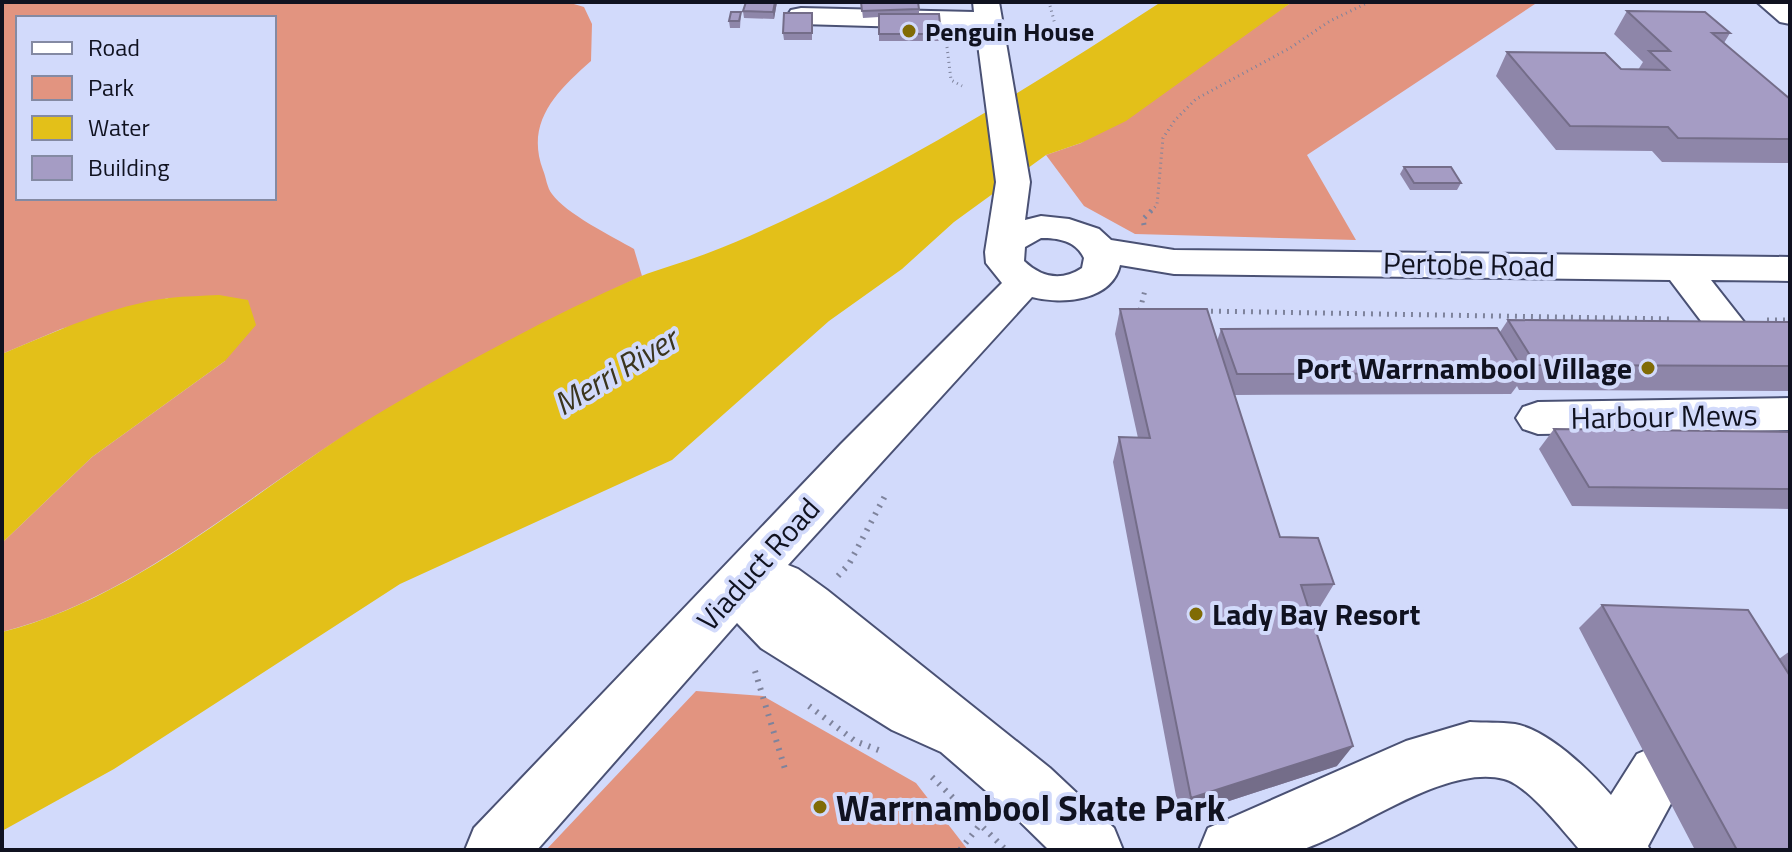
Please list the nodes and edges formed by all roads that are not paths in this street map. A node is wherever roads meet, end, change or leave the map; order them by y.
1 (1770, 2) edge
2 (801, 16) edge
3 (1790, 16) edge
4 (989, 18) edge
5 (1013, 182) junction
6 (1090, 251) junction
7 (1014, 267) junction
8 (1680, 267) junction
9 (1790, 269) edge
10 (1790, 407) edge
11 (1790, 414) edge
12 (1538, 418) dead end
13 (743, 579) junction
14 (1658, 774) dead end
15 (1617, 846) edge
16 (496, 850) edge
17 (1092, 850) edge
18 (1230, 850) edge

1 - 3 street
2 - 4 street
4 - 5 street
5 - 6 street
5 - 7 street
6 - 7 street
6 - 7 street
6 - 8 street, Pertobe Road
7 - 13 street, Viaduct Road
8 - 9 street, Pertobe Road
8 - 10 street
11 - 12 street, Harbour Mews
13 - 16 street, Viaduct Road
13 - 17 street
14 - 15 street
15 - 18 street

